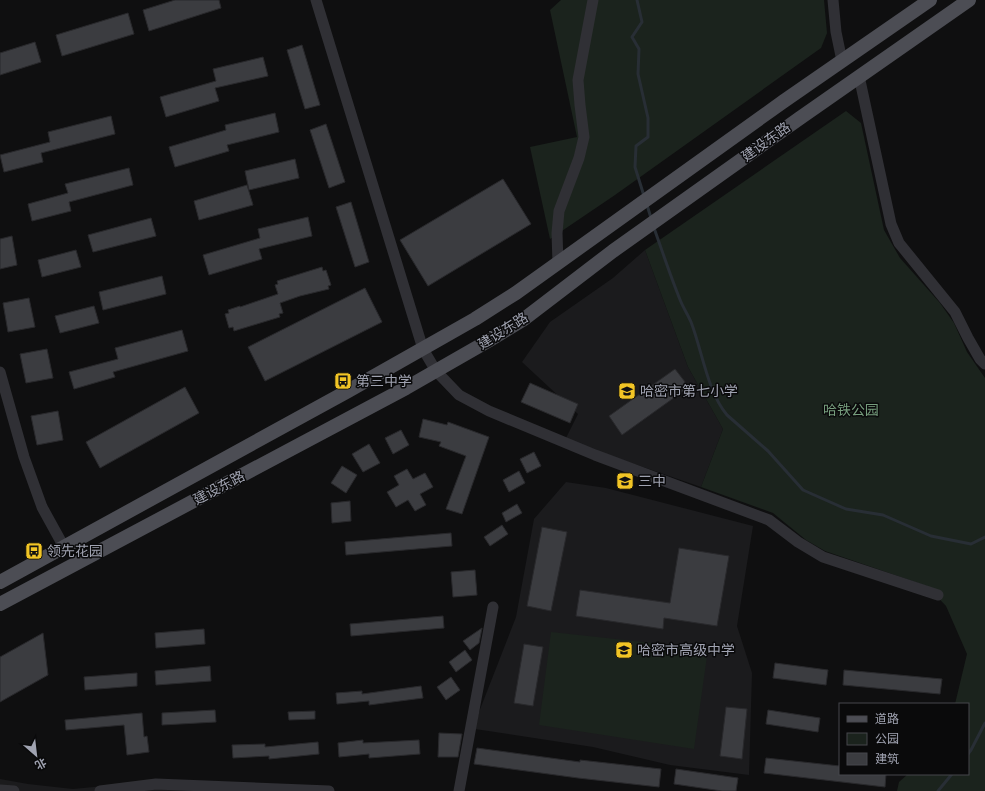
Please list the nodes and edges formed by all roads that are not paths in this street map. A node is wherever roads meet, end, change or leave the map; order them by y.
1 (316, 0) edge
2 (593, 0) edge
3 (833, 0) edge
4 (930, 0) edge
5 (969, 0) edge
6 (842, 61) junction
7 (859, 76) junction
8 (558, 263) junction
9 (424, 349) junction
10 (985, 364) edge
11 (436, 371) junction
12 (0, 372) edge
13 (64, 547) junction
14 (0, 582) edge
15 (938, 595) dead end
16 (0, 604) edge
17 (493, 607) dead end
18 (0, 790) edge
19 (14, 791) edge
20 (100, 791) edge
21 (329, 791) edge
22 (460, 791) edge

1 - 9 street
2 - 8 street
3 - 6 street
4 - 6 main road, 建设东路
5 - 7 main road, 建设东路
6 - 8 main road, 建设东路
7 - 10 street
7 - 11 main road, 建设东路
8 - 9 main road, 建设东路
9 - 11 street
9 - 13 main road, 建设东路
11 - 15 street
11 - 16 main road, 建设东路
12 - 13 street
13 - 14 main road, 建设东路
17 - 22 street
18 - 19 street
20 - 21 street

